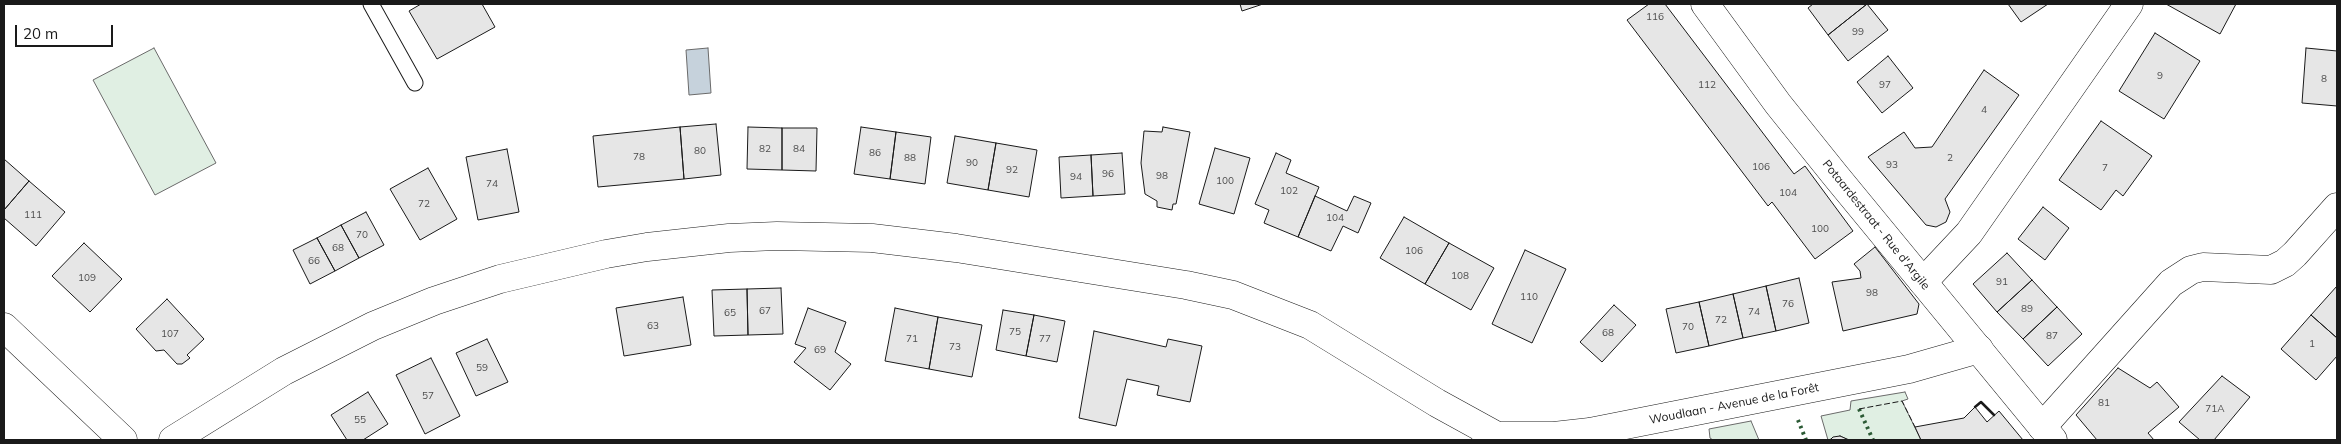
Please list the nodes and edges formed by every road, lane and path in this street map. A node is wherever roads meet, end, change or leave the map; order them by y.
1 (371, 4) edge
2 (1706, 4) edge
3 (2129, 4) edge
4 (415, 83) dead end
5 (2337, 207) edge
6 (1923, 282) junction
7 (4, 327) edge
8 (1979, 349) junction
9 (2047, 434) edge
10 (1492, 438) edge
11 (122, 440) edge
12 (172, 440) edge

1 - 4 lane
2 - 6 street, Potaardestraat - Rue d'Argile
3 - 6 street
5 - 9 street
6 - 8 street, Potaardestraat - Rue d'Argile
7 - 11 street
8 - 9 street, Potaardestraat - Rue d'Argile
8 - 10 street, Woudlaan - Avenue de la Forêt
10 - 12 street

